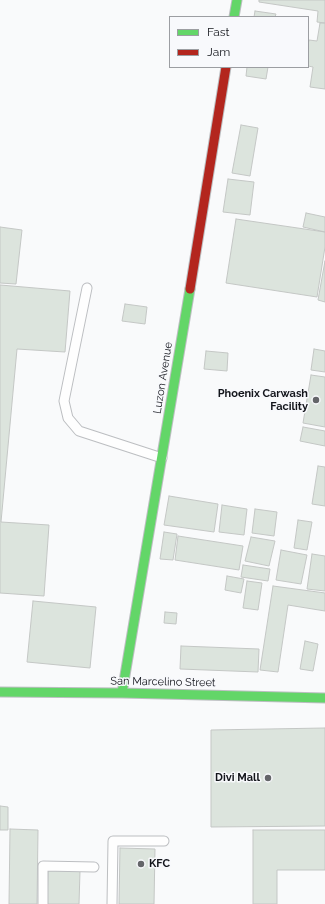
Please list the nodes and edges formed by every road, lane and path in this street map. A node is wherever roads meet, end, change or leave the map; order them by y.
1 (237, 0) edge
2 (234, 16) edge
3 (226, 68) edge
4 (87, 288) dead end
5 (162, 458) junction
6 (0, 692) edge
7 (122, 693) junction
8 (325, 698) edge
9 (164, 841) dead end
10 (94, 867) dead end
11 (43, 904) edge
12 (112, 904) edge

1 - 2 street
3 - 5 street, Luzon Avenue
4 - 5 lane
5 - 7 street, Luzon Avenue
6 - 7 street, San Marcelino Street
7 - 8 street, San Marcelino Street
9 - 12 lane
10 - 11 lane

